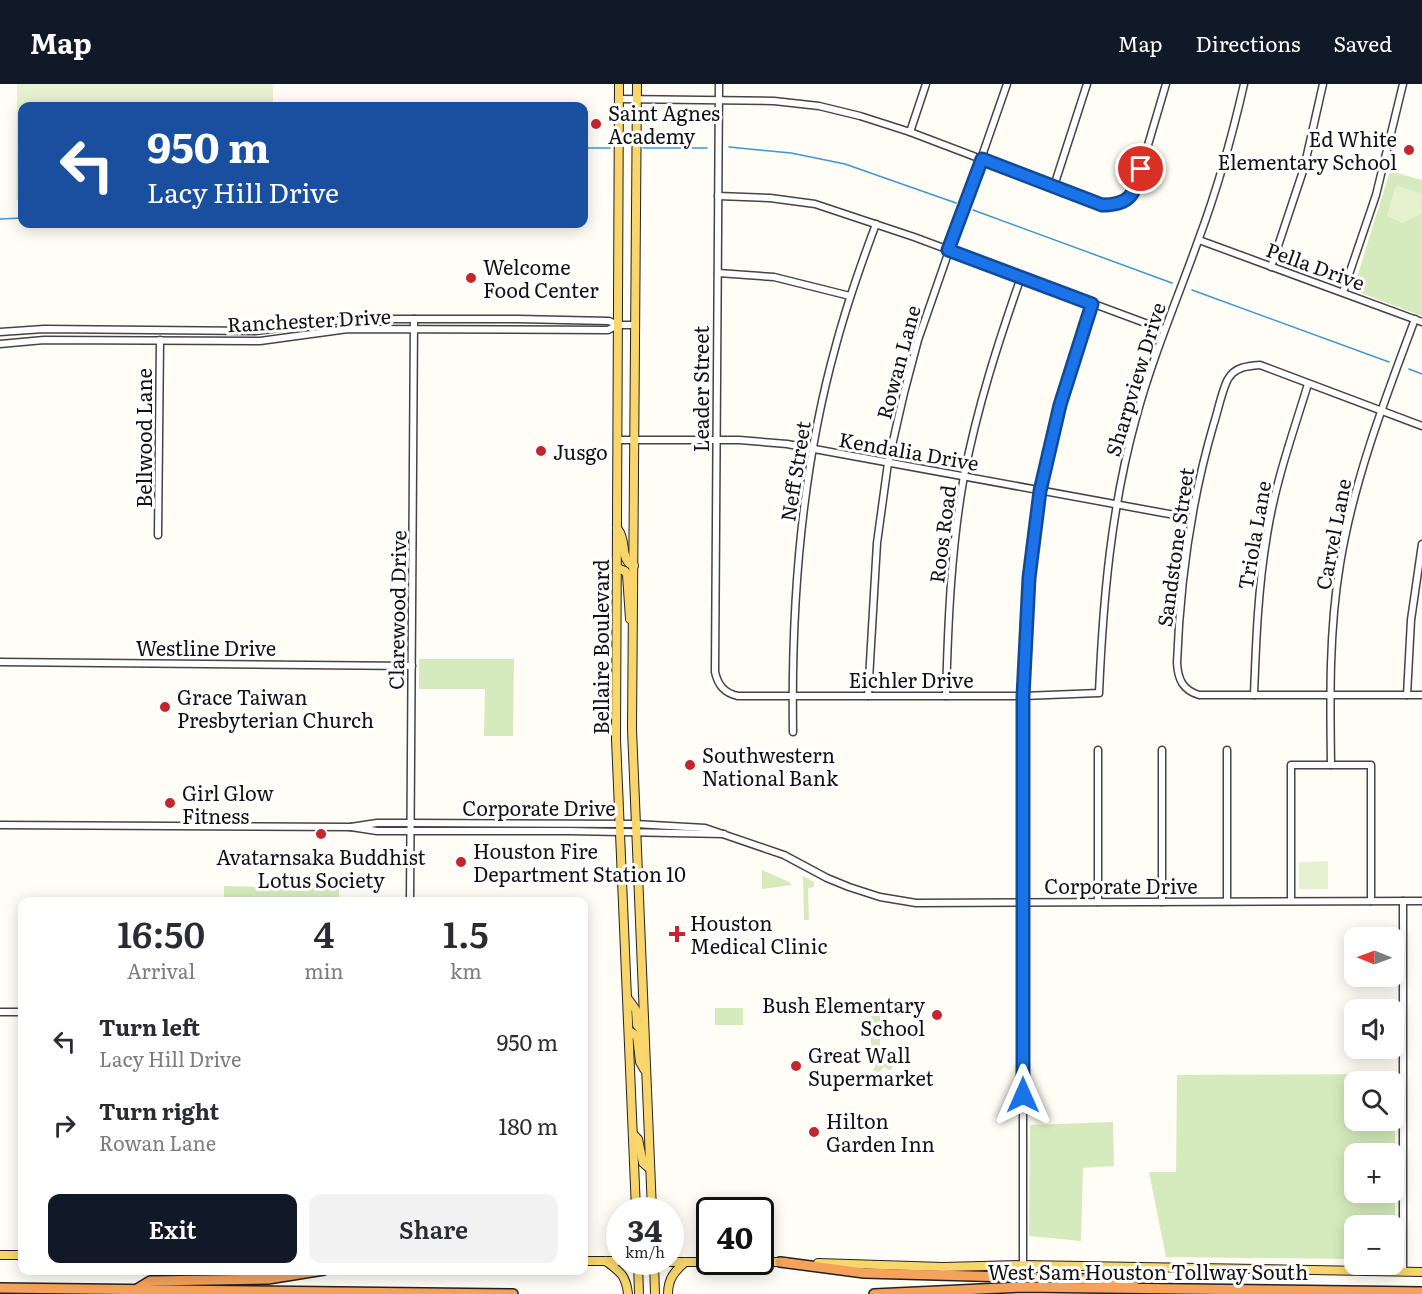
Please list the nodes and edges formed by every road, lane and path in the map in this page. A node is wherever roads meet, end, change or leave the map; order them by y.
1 (620, 84) edge
2 (637, 84) edge
3 (719, 84) edge
4 (926, 84) edge
5 (1007, 84) edge
6 (1087, 84) edge
7 (1166, 84) edge
8 (1244, 84) edge
9 (1323, 84) edge
10 (1402, 84) edge
11 (619, 99) junction
12 (637, 99) junction
13 (718, 99) junction
14 (910, 132) junction
15 (982, 159) junction
16 (1054, 186) junction
17 (718, 196) junction
18 (876, 224) junction
19 (1199, 240) junction
20 (948, 250) junction
21 (1271, 267) junction
22 (717, 273) junction
23 (1021, 277) junction
24 (1343, 292) junction
25 (850, 296) junction
26 (1092, 304) junction
27 (414, 319) junction
28 (518, 319) junction
29 (333, 320) junction
30 (561, 320) junction
31 (1419, 320) edge
32 (618, 325) junction
33 (635, 325) junction
34 (61, 330) junction
35 (137, 330) junction
36 (335, 330) junction
37 (414, 330) junction
38 (518, 330) junction
39 (561, 330) junction
40 (1164, 330) junction
41 (236, 331) junction
42 (0, 332) edge
43 (137, 339) junction
44 (61, 340) junction
45 (160, 340) junction
46 (236, 341) junction
47 (0, 344) edge
48 (1308, 384) junction
49 (1381, 411) junction
50 (1422, 426) edge
51 (618, 440) junction
52 (635, 440) junction
53 (717, 440) junction
54 (813, 449) junction
55 (888, 463) junction
56 (964, 477) junction
57 (1040, 491) junction
58 (1116, 505) junction
59 (1191, 518) junction
60 (617, 528) junction
61 (158, 536) dead end
62 (1422, 544) edge
63 (634, 566) junction
64 (617, 568) junction
65 (633, 635) junction
66 (0, 662) edge
67 (412, 666) junction
68 (724, 691) joint
69 (1100, 693) joint
70 (1254, 695) junction
71 (1330, 695) junction
72 (1407, 695) junction
73 (1422, 695) edge
74 (792, 696) junction
75 (868, 696) junction
76 (946, 696) junction
77 (1023, 696) junction
78 (616, 729) junction
79 (632, 729) junction
80 (793, 732) dead end
81 (1098, 750) dead end
82 (1162, 750) dead end
83 (1227, 750) dead end
84 (1331, 765) junction
85 (410, 822) junction
86 (0, 825) edge
87 (351, 827) junction
88 (619, 828) junction
89 (635, 828) junction
90 (410, 831) junction
91 (410, 897) edge
92 (1291, 901) junction
93 (1371, 901) junction
94 (1402, 901) junction
95 (1422, 901) edge
96 (1024, 902) junction
97 (1098, 902) junction
98 (1162, 902) junction
99 (1227, 902) junction
100 (628, 999) junction
101 (0, 1012) edge
102 (18, 1012) edge
103 (629, 1031) junction
104 (644, 1033) junction
105 (646, 1073) junction
106 (633, 1133) junction
107 (650, 1168) junction
108 (635, 1197) edge
109 (651, 1197) edge
110 (1403, 1215) edge
111 (0, 1255) edge
112 (18, 1255) edge
113 (588, 1261) edge
114 (606, 1261) edge
115 (685, 1262) joint
116 (780, 1262) junction
117 (1023, 1265) junction
118 (1344, 1270) edge
119 (1404, 1271) edge
120 (1422, 1272) edge
121 (289, 1275) edge
122 (623, 1275) edge
123 (638, 1275) edge
124 (654, 1275) edge
125 (0, 1288) edge
126 (1137, 1288) junction
127 (135, 1290) junction
128 (1422, 1292) edge
129 (513, 1294) edge
130 (628, 1294) edge
131 (639, 1294) edge
132 (655, 1294) edge
133 (668, 1294) edge
134 (874, 1294) edge

1 - 11 main road, Bellaire Boulevard
2 - 12 main road, Bellaire Boulevard
3 - 13 street, Leader Street
4 - 14 street
5 - 15 street, Rowan Lane
6 - 16 street
7 - 16 street
8 - 19 street, Sharpview Drive
9 - 21 street
10 - 24 street
11 - 12 street
11 - 32 main road, Bellaire Boulevard
12 - 13 street
12 - 33 main road, Bellaire Boulevard
13 - 14 street
13 - 17 street, Leader Street
14 - 15 street
15 - 16 street
15 - 20 street, Rowan Lane
17 - 18 street
17 - 22 street, Leader Street
18 - 20 street
18 - 25 street, Neff Street
19 - 21 street, Pella Drive
19 - 40 street, Sharpview Drive
20 - 23 street
20 - 55 street, Rowan Lane
21 - 24 street, Pella Drive
22 - 25 street
22 - 53 street, Leader Street
23 - 26 street
23 - 56 street, Roos Road
24 - 31 street, Pella Drive
25 - 54 street, Neff Street
26 - 40 street
26 - 57 street
27 - 28 street, Ranchester Drive
27 - 29 street, Ranchester Drive
27 - 37 street, Clarewood Drive
28 - 30 street, Ranchester Drive
28 - 38 street
29 - 36 street
29 - 41 street, Ranchester Drive
30 - 32 street, Ranchester Drive
30 - 39 street
31 - 49 street, Carvel Lane
32 - 33 street, Ranchester Drive
32 - 39 street, Ranchester Drive
32 - 51 main road, Bellaire Boulevard
33 - 52 main road, Bellaire Boulevard
34 - 35 street, Ranchester Drive
34 - 42 street, Ranchester Drive
34 - 44 street
35 - 41 street, Ranchester Drive
35 - 43 street
36 - 37 street, Ranchester Drive
36 - 46 street, Ranchester Drive
37 - 38 street, Ranchester Drive
37 - 67 street, Clarewood Drive
38 - 39 street, Ranchester Drive
40 - 58 street, Sharpview Drive
41 - 46 street
43 - 44 street, Ranchester Drive
43 - 45 street, Ranchester Drive
44 - 47 street, Ranchester Drive
45 - 46 street, Ranchester Drive
45 - 61 street, Bellwood Lane
48 - 49 street
48 - 59 street, Sandstone Street
48 - 70 street, Triola Lane
49 - 50 street
49 - 71 street, Carvel Lane
51 - 52 street, Kendalia Drive
51 - 60 main road, Bellaire Boulevard
52 - 53 street, Kendalia Drive
52 - 63 main road, Bellaire Boulevard
53 - 54 street, Kendalia Drive
53 - 68 street, Leader Street
54 - 55 street, Kendalia Drive
54 - 74 street, Neff Street
55 - 56 street, Kendalia Drive
55 - 75 street, Rowan Lane
56 - 57 street, Kendalia Drive
56 - 76 street, Roos Road
57 - 58 street, Kendalia Drive
57 - 77 street
58 - 59 street, Kendalia Drive
58 - 69 street, Sharpview Drive
59 - 70 street, Sandstone Street
60 - 63 main road
60 - 64 main road, Bellaire Boulevard
62 - 72 street
63 - 65 main road, Bellaire Boulevard
64 - 65 main road
64 - 78 main road, Bellaire Boulevard
65 - 79 main road, Bellaire Boulevard
66 - 67 street, Westline Drive
67 - 85 street, Clarewood Drive
68 - 74 street, Eichler Drive
69 - 77 street, Eichler Drive
70 - 71 street
71 - 72 street
71 - 84 street, Carvel Lane
72 - 73 street
74 - 75 street, Eichler Drive
74 - 80 street, Neff Street
75 - 76 street, Eichler Drive
76 - 77 street, Eichler Drive
77 - 96 street
78 - 79 main road
78 - 88 main road, Bellaire Boulevard
79 - 89 main road, Bellaire Boulevard
81 - 97 street
82 - 98 street
83 - 99 street
84 - 92 street
84 - 93 street
85 - 87 street, Corporate Drive
85 - 88 street, Corporate Drive
85 - 90 street, Clarewood Drive
86 - 87 street, Corporate Drive
87 - 90 street, Corporate Drive
88 - 89 street, Corporate Drive
88 - 90 street, Corporate Drive
88 - 100 main road, Bellaire Boulevard
89 - 96 street, Corporate Drive
89 - 104 main road, Bellaire Boulevard
90 - 91 street, Clarewood Drive
92 - 93 street, Corporate Drive
92 - 99 street, Corporate Drive
93 - 94 street, Corporate Drive
94 - 95 street, Corporate Drive
94 - 110 street
96 - 97 street, Corporate Drive
96 - 117 street
97 - 98 street, Corporate Drive
98 - 99 street, Corporate Drive
100 - 103 main road, Bellaire Boulevard
100 - 104 main road
101 - 102 street
103 - 105 main road
103 - 106 main road, Bellaire Boulevard
104 - 105 main road, Bellaire Boulevard
105 - 107 main road, Bellaire Boulevard
106 - 107 main road
106 - 108 main road, Bellaire Boulevard
107 - 109 main road, Bellaire Boulevard
111 - 112 main road
113 - 114 main road
115 - 116 main road
115 - 133 main road
116 - 117 main road
116 - 126 highway
117 - 118 main road
119 - 120 main road
121 - 127 highway
122 - 130 main road
123 - 131 main road
124 - 132 main road
125 - 127 highway
126 - 128 highway, West Sam Houston Tollway South
126 - 134 highway, West Sam Houston Tollway South
127 - 129 highway

